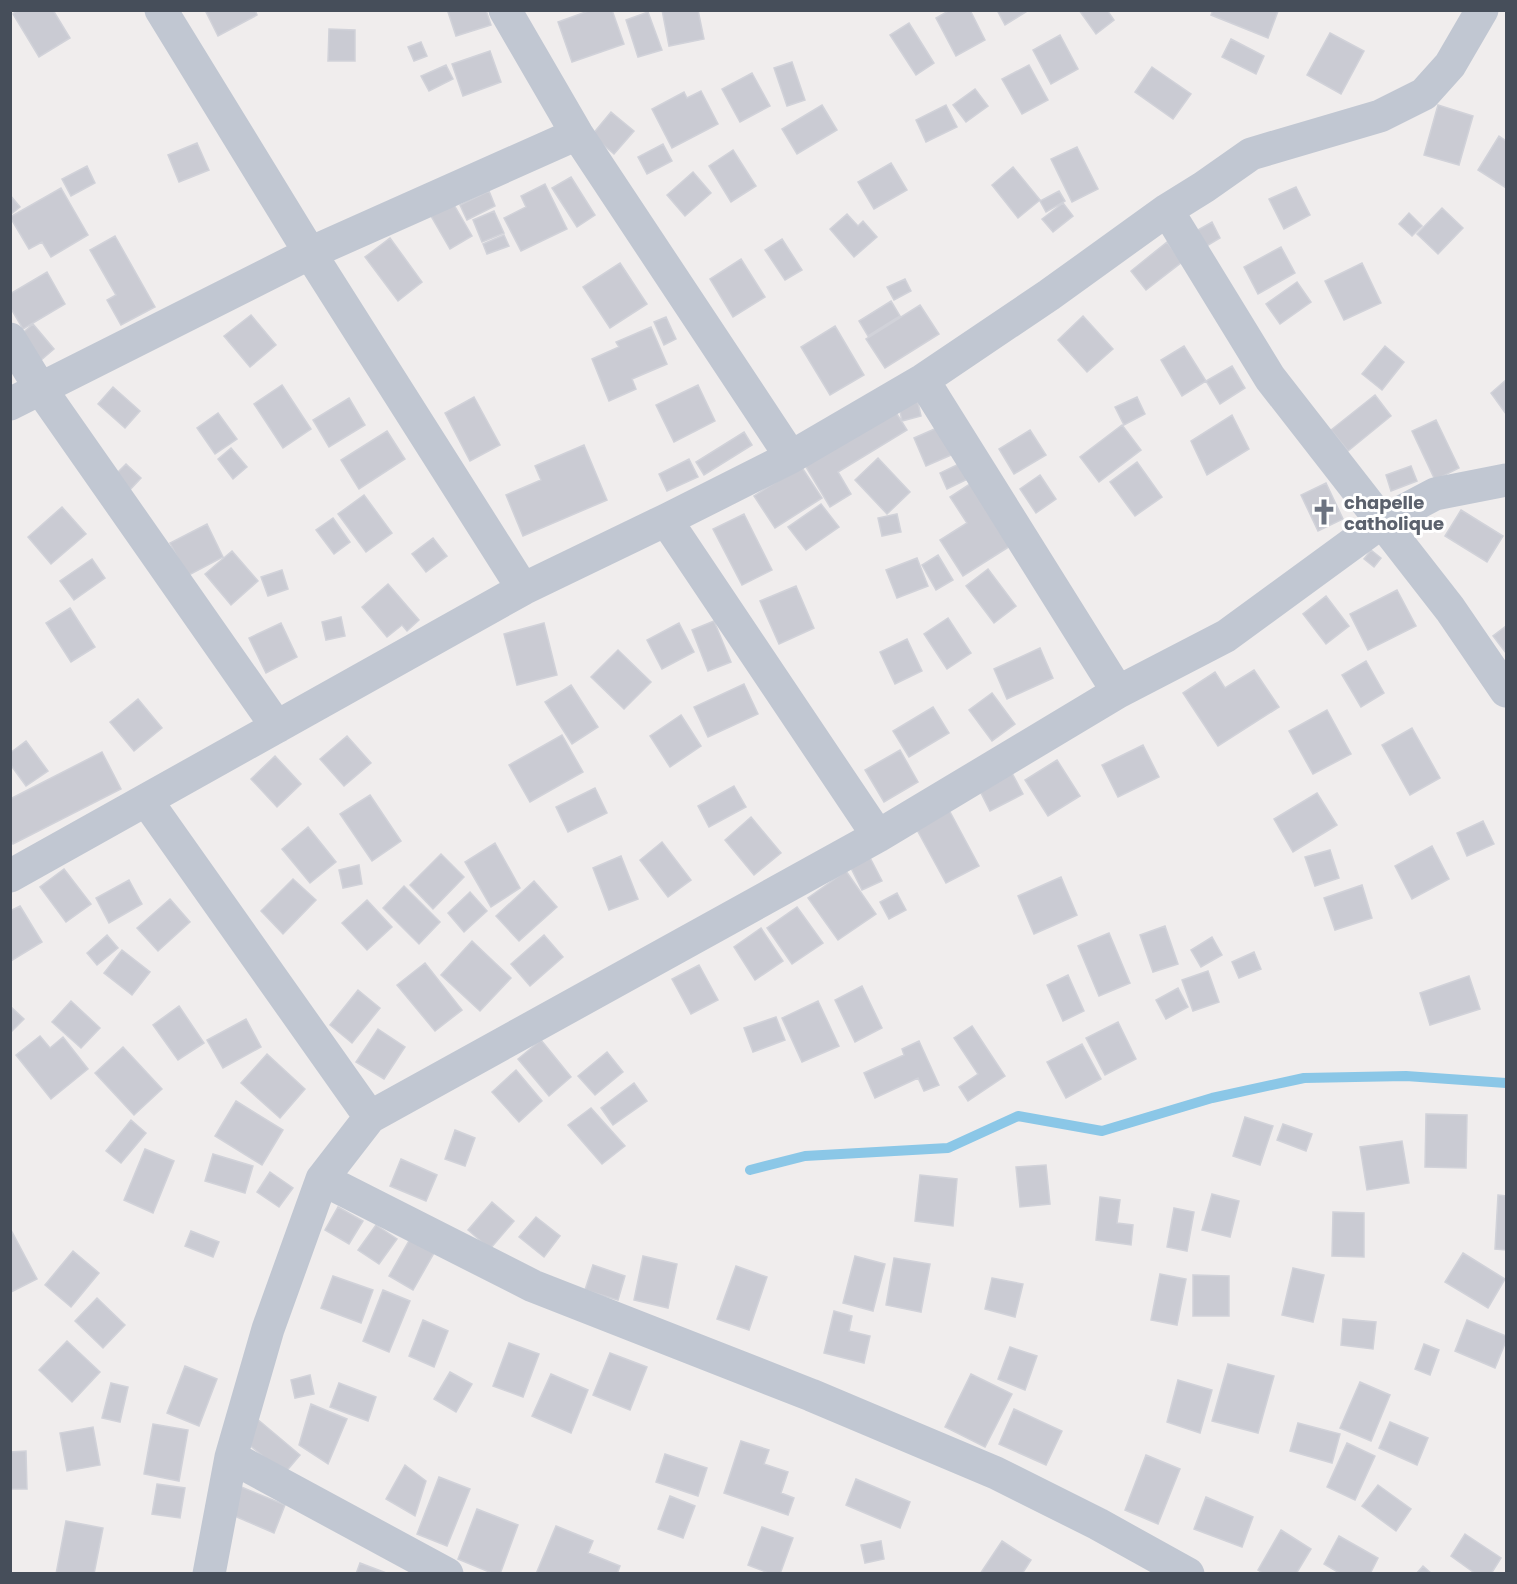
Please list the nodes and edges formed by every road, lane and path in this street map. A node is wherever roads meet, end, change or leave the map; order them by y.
1 (161, 10) edge
2 (505, 10) edge
3 (1482, 10) edge
4 (577, 134) junction
5 (1167, 210) junction
6 (310, 253) junction
7 (10, 339) edge
8 (923, 380) junction
9 (40, 388) junction
10 (10, 404) edge
11 (791, 457) junction
12 (1506, 480) edge
13 (666, 520) junction
14 (1382, 522) junction
15 (523, 590) junction
16 (1506, 691) edge
17 (1118, 692) junction
18 (277, 727) junction
19 (146, 800) junction
20 (878, 836) junction
21 (12, 873) edge
22 (370, 1117) junction
23 (322, 1179) junction
24 (231, 1457) junction
25 (209, 1574) edge
26 (447, 1574) edge
27 (1188, 1574) edge

1 - 6 street
2 - 4 street
3 - 5 street
4 - 6 street
4 - 11 street
5 - 8 street
5 - 14 street
6 - 9 street
6 - 15 street
7 - 9 street
8 - 11 street
8 - 17 street
9 - 10 street
9 - 18 street
11 - 13 street
12 - 14 street
13 - 15 street
13 - 20 street
14 - 16 street
14 - 17 street
15 - 18 street
17 - 20 street
18 - 19 street
19 - 21 street
19 - 22 street
20 - 22 street
22 - 23 street
23 - 24 street
23 - 27 street
24 - 25 street
24 - 26 street

